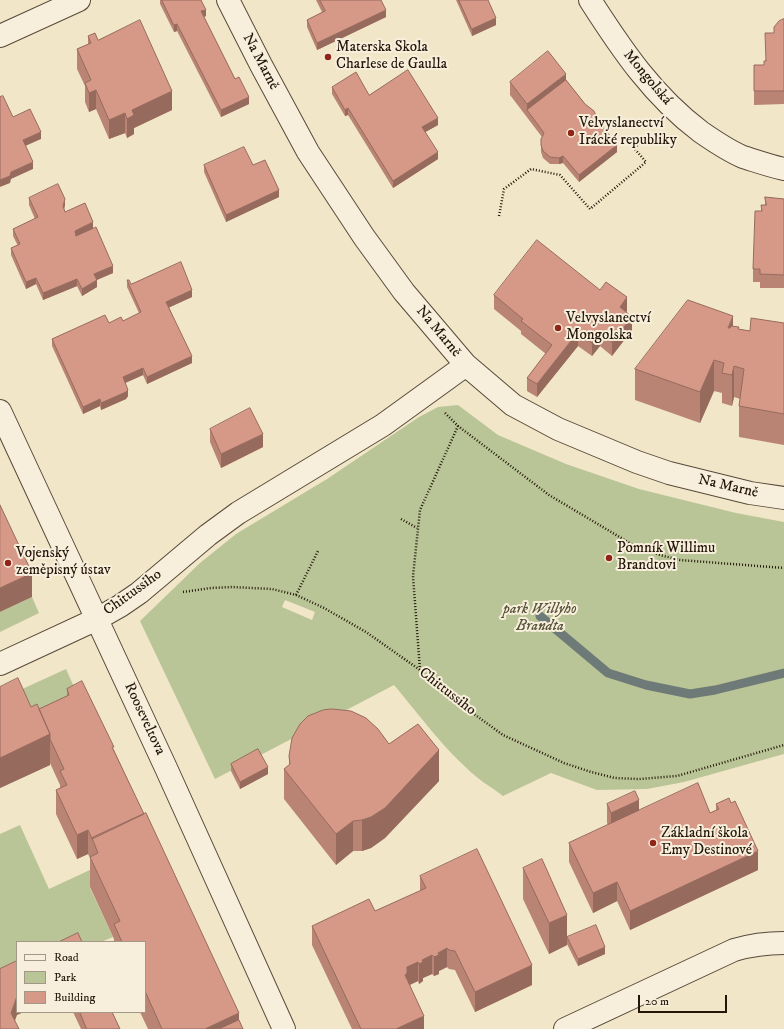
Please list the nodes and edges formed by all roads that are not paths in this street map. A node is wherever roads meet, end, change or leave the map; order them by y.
1 (79, 0) edge
2 (228, 0) edge
3 (590, 0) edge
4 (0, 36) edge
5 (784, 169) edge
6 (466, 365) junction
7 (0, 411) edge
8 (784, 498) edge
9 (97, 619) junction
10 (0, 664) edge
11 (784, 943) edge
12 (284, 1029) edge
13 (565, 1029) edge

1 - 4 street
2 - 6 street, Na Marně
3 - 5 street, Mongolská
6 - 8 street, Na Marně
6 - 9 street, Chittussiho
7 - 9 street, Rooseveltova
9 - 10 street, Chittussiho
9 - 12 street, Rooseveltova
11 - 13 street

